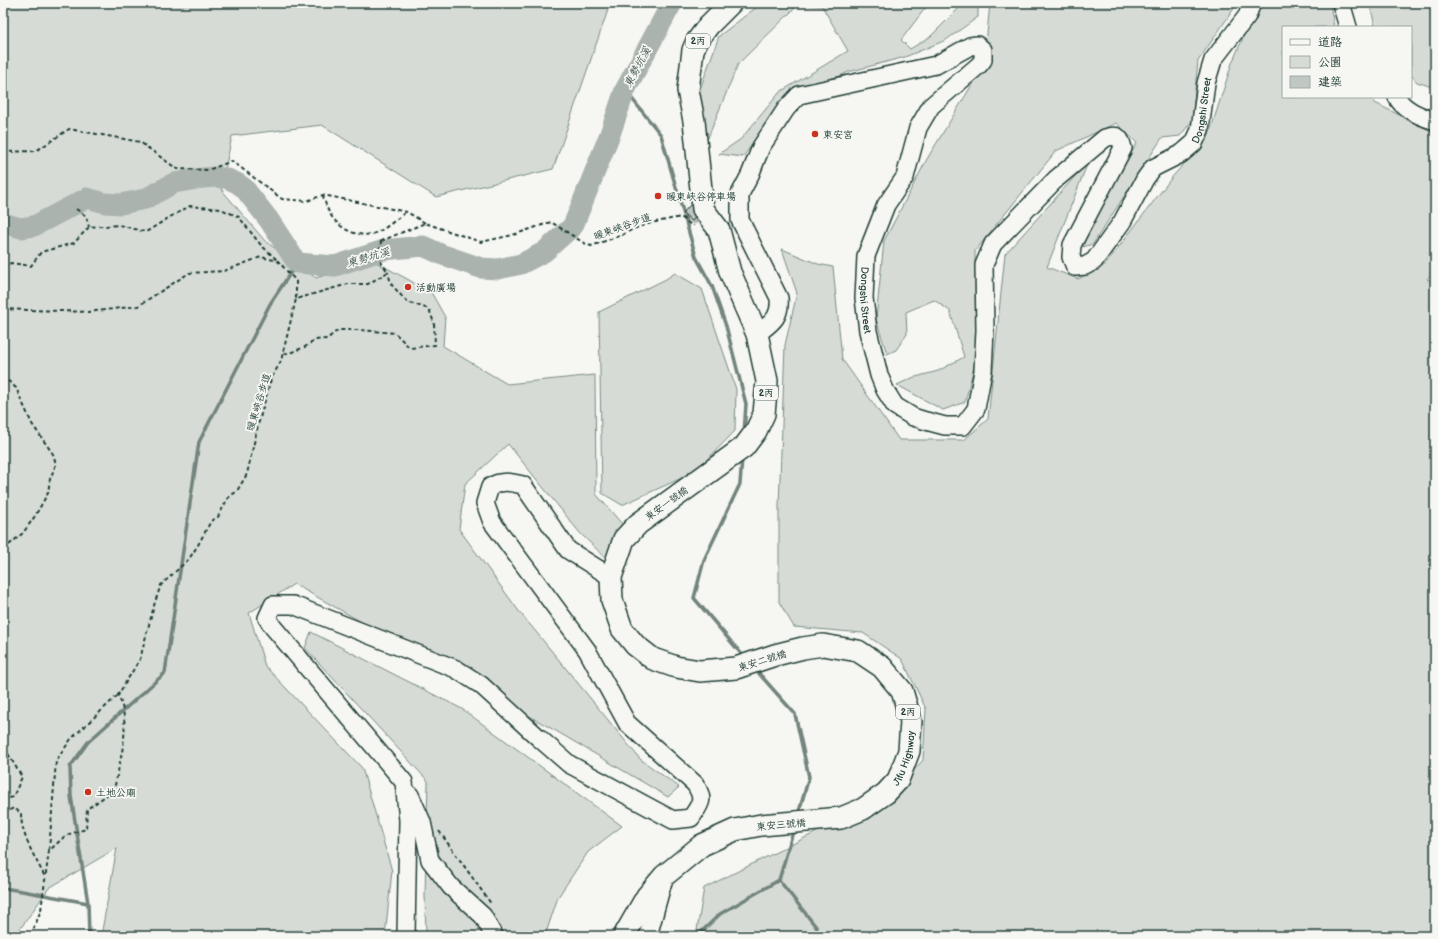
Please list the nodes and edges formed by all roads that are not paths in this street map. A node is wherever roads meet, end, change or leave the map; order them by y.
1 (732, 3) edge
2 (1252, 3) edge
3 (1341, 3) edge
4 (1348, 26) edge
5 (1398, 98) edge
6 (1435, 121) edge
7 (756, 334) junction
8 (611, 577) junction
9 (823, 646) joint
10 (404, 782) junction
11 (863, 809) joint
12 (664, 876) junction
13 (406, 936) edge
14 (494, 936) edge
15 (624, 936) edge
16 (648, 936) edge

1 - 7 main road, 2丙
2 - 7 street, Dongshi Street
3 - 4 street
5 - 6 street
7 - 8 main road, 東安一號橋 / 2丙
8 - 9 main road, 東安二號橋 / 2丙
8 - 10 street
9 - 11 main road, Jifu Highway / 2丙
10 - 13 street
10 - 14 street
11 - 12 main road, 東安三號橋 / 2丙
12 - 15 main road, 2丙
12 - 16 street

